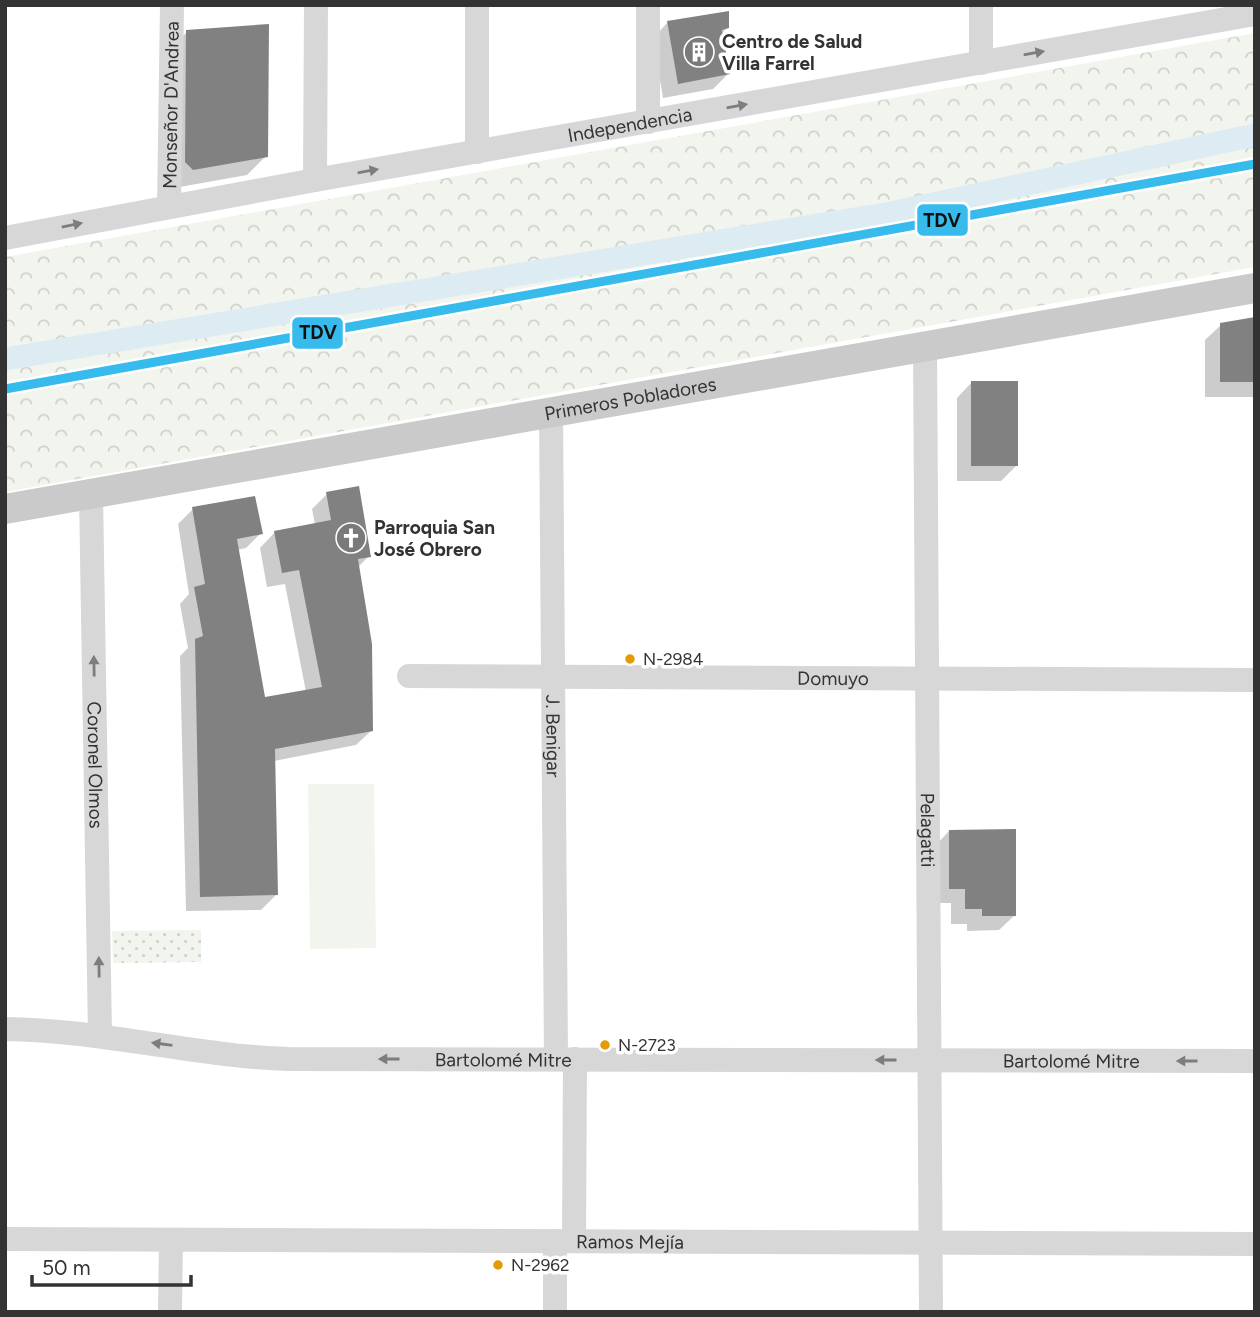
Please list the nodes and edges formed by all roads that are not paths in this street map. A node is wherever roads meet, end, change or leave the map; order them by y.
1 (172, 5) edge
2 (316, 5) edge
3 (477, 5) edge
4 (648, 5) edge
5 (981, 5) edge
6 (1255, 14) edge
7 (981, 63) junction
8 (648, 122) junction
9 (477, 152) junction
10 (315, 180) junction
11 (169, 206) junction
12 (5, 237) edge
13 (1255, 288) edge
14 (925, 347) junction
15 (551, 412) junction
16 (91, 494) junction
17 (12, 507) edge
18 (409, 676) dead end
19 (553, 677) junction
20 (927, 678) junction
21 (1255, 680) edge
22 (5, 1029) edge
23 (100, 1035) junction
24 (566, 1059) junction
25 (930, 1060) junction
26 (1255, 1061) edge
27 (5, 1239) edge
28 (171, 1240) junction
29 (565, 1241) junction
30 (930, 1243) junction
31 (1255, 1244) edge
32 (170, 1312) edge
33 (555, 1312) edge
34 (931, 1312) edge

1 - 11 street, Monseñor D'Andrea
2 - 10 street
3 - 9 street
4 - 8 street
5 - 7 street
7 -> 6 street, Independencia
8 -> 7 street, Independencia
8 - 9 street, Independencia
10 -> 9 street, Independencia
10 - 11 street, Independencia
12 -> 11 street, Independencia
13 - 14 main road, Primeros Pobladores
14 - 15 main road, Primeros Pobladores
14 - 20 street, Pelagatti
15 - 16 main road, Primeros Pobladores
15 - 19 street, J. Benigar
16 - 17 main road, Primeros Pobladores
23 -> 16 street, Coronel Olmos
18 - 19 street, Domuyo
19 - 20 street, Domuyo
19 - 24 street, J. Benigar
20 - 21 street, Domuyo
20 - 25 street, Pelagatti
22 - 23 street, Bartolomé Mitre
24 -> 23 street, Bartolomé Mitre
25 -> 24 street, Bartolomé Mitre
24 - 29 street, J. Benigar
26 -> 25 street, Bartolomé Mitre
25 - 30 street, Pelagatti
27 - 28 street, Ramos Mejía
28 - 29 street, Ramos Mejía
28 - 32 street
29 - 30 street, Ramos Mejía
29 - 33 street, J. Benigar
30 - 31 street, Ramos Mejía
30 - 34 street, Pelagatti

